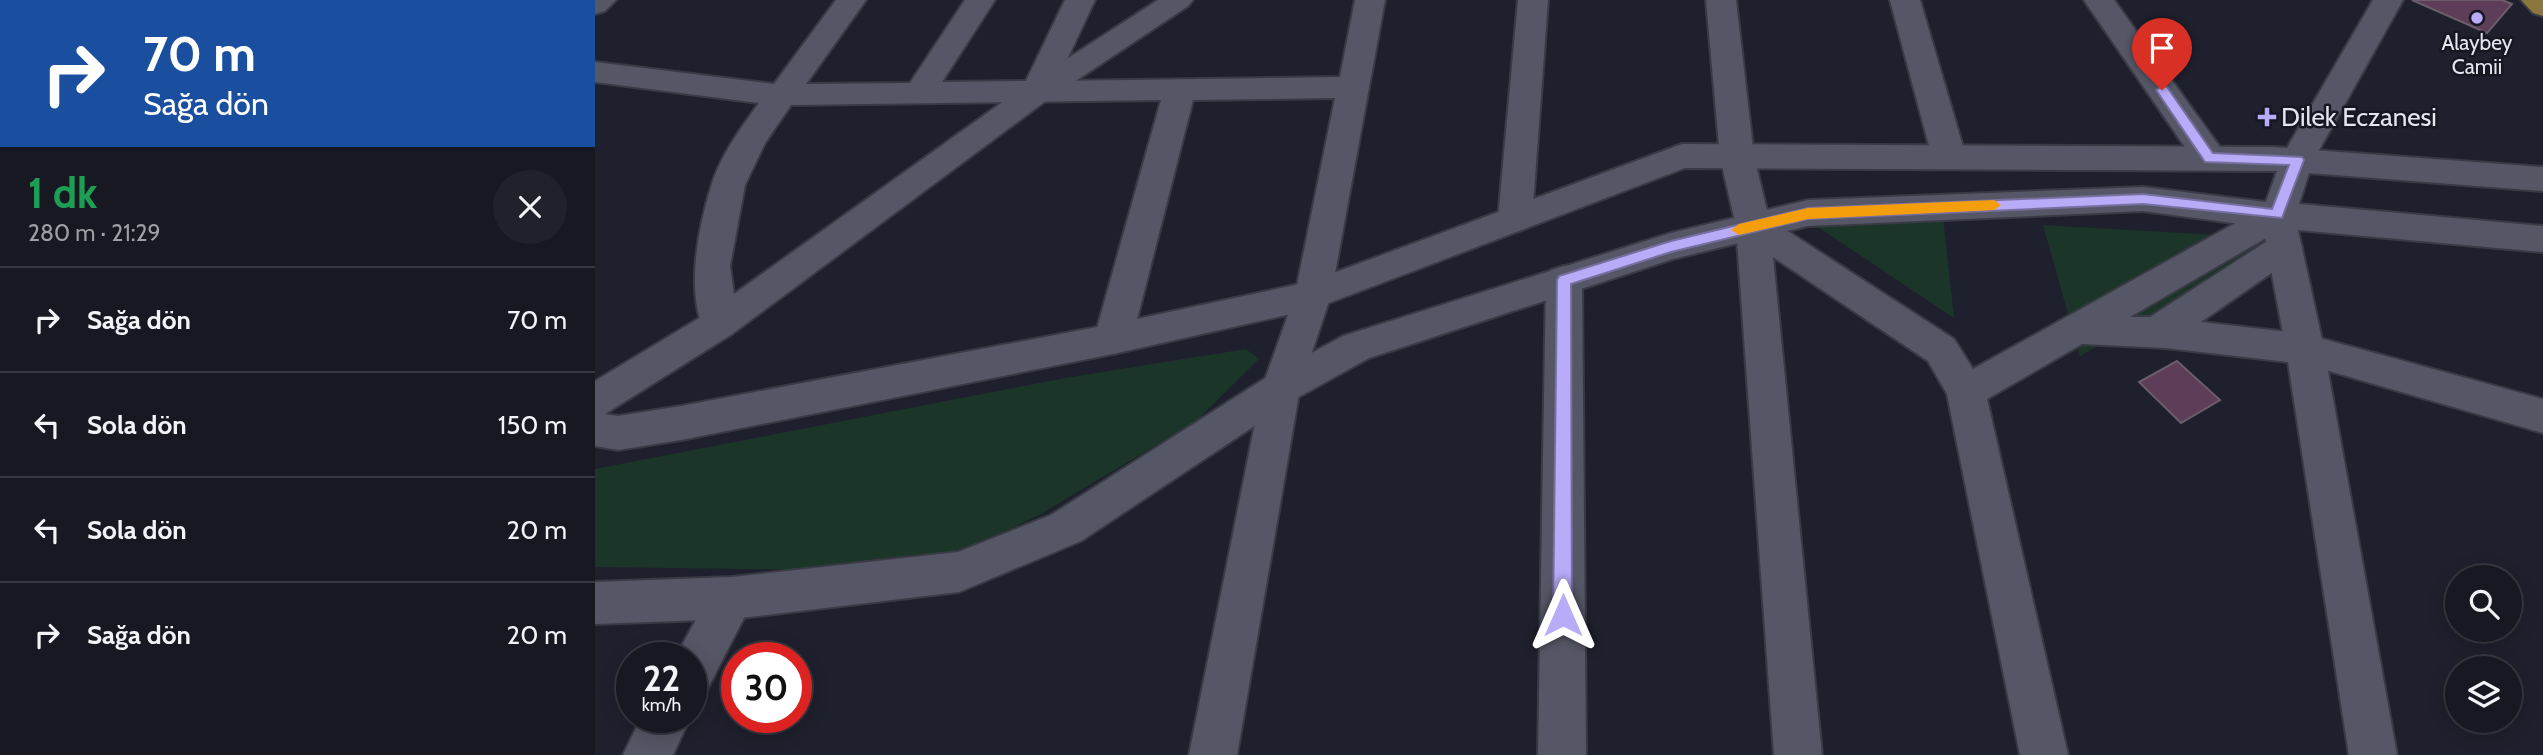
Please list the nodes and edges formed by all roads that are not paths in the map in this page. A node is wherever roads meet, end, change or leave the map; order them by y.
1 (601, 0) edge
2 (851, 0) edge
3 (980, 0) edge
4 (1080, 0) edge
5 (1178, 0) edge
6 (1370, 0) edge
7 (1533, 0) edge
8 (1721, 0) edge
9 (1905, 0) edge
10 (2099, 0) edge
11 (2389, 0) edge
12 (2536, 0) edge
13 (595, 5) edge
14 (2543, 7) edge
15 (595, 72) edge
16 (1353, 87) junction
17 (1179, 92) junction
18 (1036, 93) junction
19 (919, 94) junction
20 (781, 95) junction
21 (1737, 157) junction
22 (1949, 157) junction
23 (2210, 158) junction
24 (2297, 160) junction
25 (2543, 179) edge
26 (1515, 219) junction
27 (1753, 226) junction
28 (2281, 231) junction
29 (2543, 239) edge
30 (1564, 280) junction
31 (1313, 295) junction
32 (719, 324) junction
33 (2077, 329) junction
34 (2155, 333) junction
35 (1113, 339) junction
36 (2305, 349) junction
37 (1281, 388) junction
38 (1966, 392) junction
39 (595, 401) edge
40 (2543, 416) edge
41 (603, 435) edge
42 (732, 598) junction
43 (595, 603) edge
44 (707, 644) edge
45 (659, 733) edge
46 (647, 755) edge
47 (1213, 755) edge
48 (1562, 755) edge
49 (1798, 755) edge
50 (2044, 755) edge
51 (2373, 755) edge

1 - 13 street
2 - 20 street
3 - 19 street
4 - 18 street
5 - 18 street
6 - 16 street
7 - 26 street
8 - 21 street
9 - 22 street
10 - 23 street
11 - 24 street
12 - 14 main road
15 - 20 street
16 - 17 street
16 - 31 street
17 - 18 street
17 - 35 street
18 - 19 street
18 - 32 street
19 - 20 street
20 - 32 street
21 - 22 street
21 - 26 street
21 - 27 street
22 - 23 street
23 - 24 street
24 - 25 street
24 - 28 street
26 - 31 street
27 - 28 street
27 - 30 street
27 - 38 street
27 - 49 street
28 - 29 street
28 - 33 street
28 - 34 street
28 - 36 street
30 - 37 street
30 - 48 street
31 - 35 street
31 - 37 street
32 - 39 street
33 - 34 street
33 - 38 street
34 - 36 street
35 - 41 street
36 - 40 street
36 - 51 street
37 - 42 street
37 - 47 street
38 - 50 street
42 - 43 street
42 - 44 street
45 - 46 street

